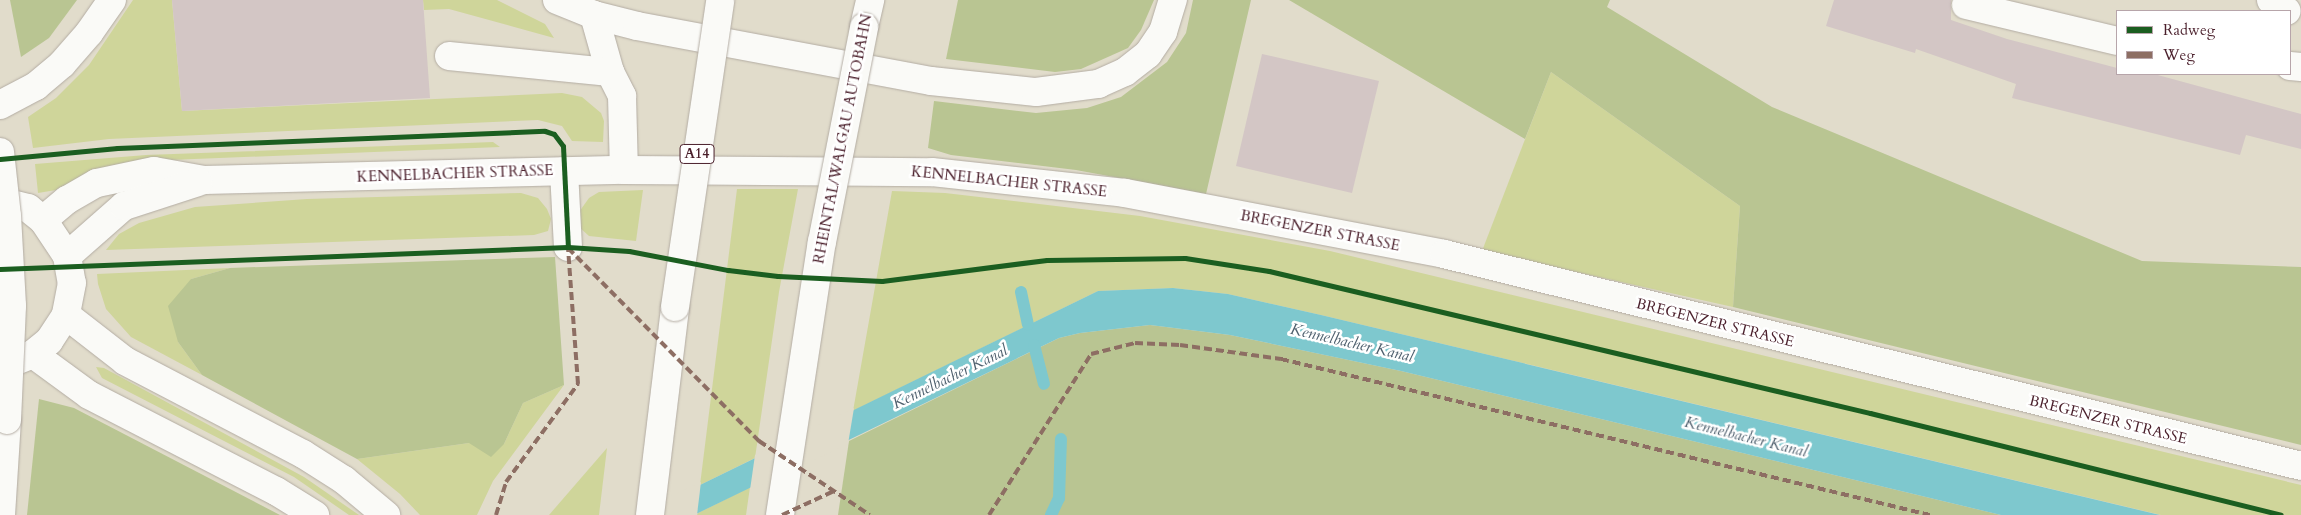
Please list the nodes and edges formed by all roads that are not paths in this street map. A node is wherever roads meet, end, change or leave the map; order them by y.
1 (112, 0) edge
2 (558, 0) edge
3 (720, 0) edge
4 (870, 0) edge
5 (1174, 0) edge
6 (2271, 0) edge
7 (1966, 5) dead end
8 (2285, 10) edge
9 (594, 15) junction
10 (2116, 41) edge
11 (449, 56) dead end
12 (610, 72) junction
13 (0, 105) edge
14 (0, 152) edge
15 (624, 170) junction
16 (564, 171) junction
17 (204, 180) junction
18 (1125, 194) joint
19 (0, 201) edge
20 (43, 220) junction
21 (568, 247) dead end
22 (67, 256) junction
23 (66, 315) junction
24 (33, 354) junction
25 (0, 367) edge
26 (2, 464) edge
27 (2301, 466) edge
28 (2, 515) edge
29 (315, 515) edge
30 (386, 515) edge
31 (650, 515) edge
32 (780, 515) edge

1 - 13 main road
2 - 9 main road
3 - 31 main road, A14, bridge
4 - 32 main road, RHEINTAL/WALGAU AUTOBAHN, bridge
5 - 9 main road
6 - 8 main road
7 - 10 main road
9 - 12 main road
11 - 12 main road
12 - 15 main road
14 - 26 main road, bridge
15 - 16 main road, KENNELBACHER STRASSE
15 - 18 main road, KENNELBACHER STRASSE
16 - 17 main road, KENNELBACHER STRASSE
16 - 21 main road
17 - 20 main road, KENNELBACHER STRASSE
17 - 22 main road, KENNELBACHER STRASSE
18 - 27 main road, BREGENZER STRASSE
19 - 20 main road
20 - 22 main road
22 - 23 main road
23 - 24 main road
23 - 30 main road
24 - 25 main road
24 - 29 main road
26 - 28 main road

